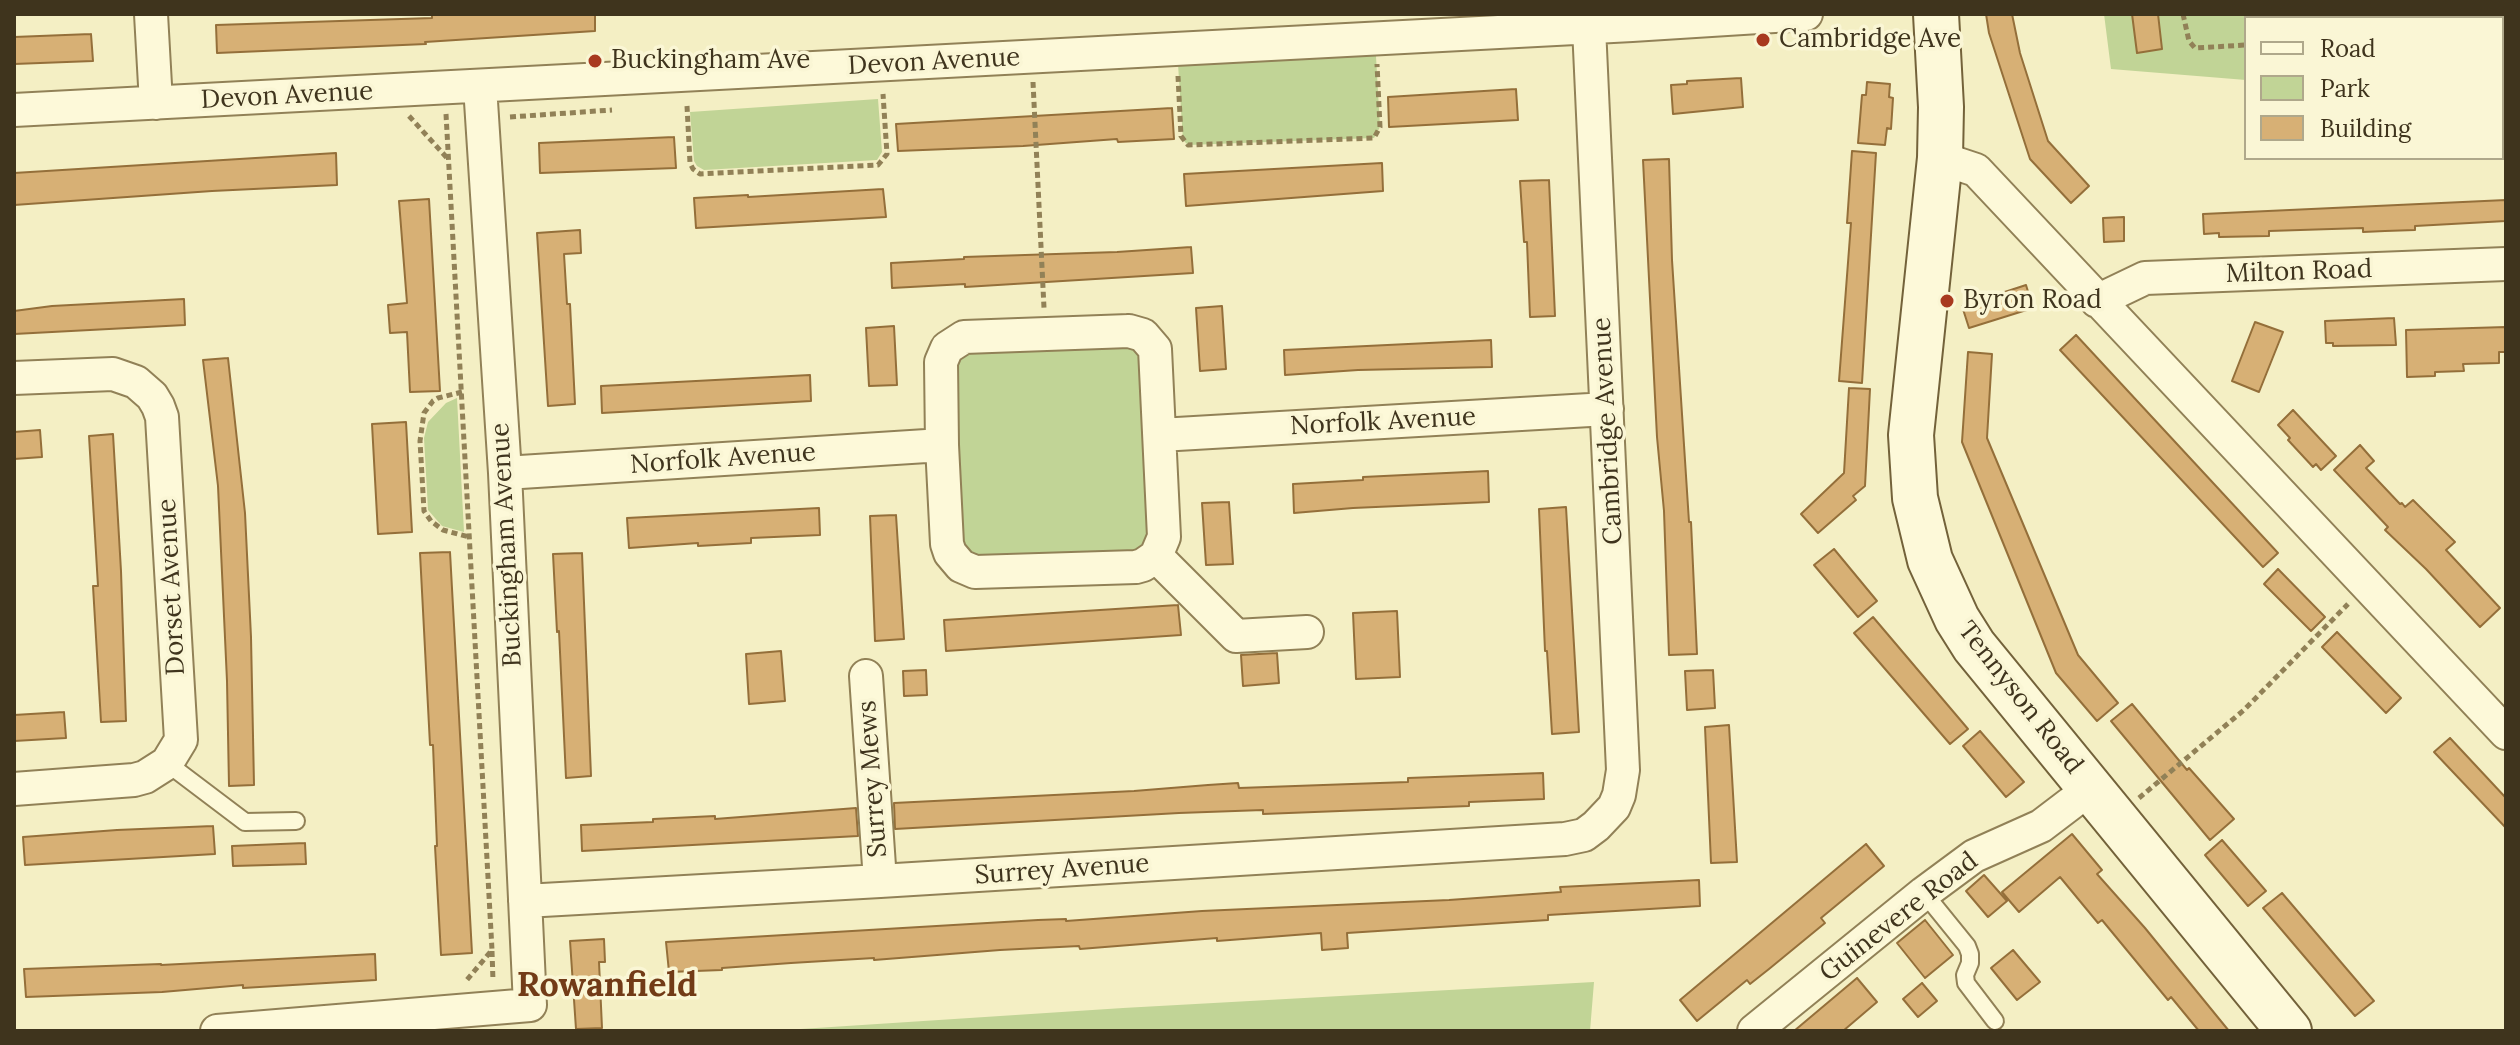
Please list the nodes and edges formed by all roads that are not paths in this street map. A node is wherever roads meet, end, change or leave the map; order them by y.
1 (151, 14) edge
2 (1806, 14) edge
3 (1936, 14) edge
4 (1524, 22) edge
5 (1589, 27) junction
6 (480, 86) junction
7 (156, 103) junction
8 (14, 110) edge
9 (1940, 158) junction
10 (2506, 264) edge
11 (2097, 301) junction
12 (14, 378) edge
13 (1607, 409) junction
14 (1160, 435) junction
15 (942, 445) junction
16 (505, 473) junction
17 (1156, 556) junction
18 (1307, 632) dead end
19 (866, 676) dead end
20 (2506, 733) edge
21 (167, 763) junction
22 (14, 789) edge
23 (2103, 803) junction
24 (296, 821) dead end
25 (1596, 826) joint
26 (880, 881) junction
27 (1924, 893) junction
28 (525, 901) junction
29 (1995, 1021) dead end
30 (217, 1031) edge
31 (1754, 1031) edge
32 (2289, 1031) edge

1 - 7 street
2 - 5 street, Devon Avenue
3 - 9 street, Tennyson Road
4 - 5 street, Devon Avenue
4 - 6 street, Devon Avenue
5 - 13 street, Cambridge Avenue
6 - 7 street, Devon Avenue
6 - 16 street, Buckingham Avenue
7 - 8 street, Devon Avenue
9 - 11 street
9 - 23 street, Tennyson Road
10 - 11 street, Milton Road
11 - 20 street
12 - 21 street, Dorset Avenue
13 - 14 street, Norfolk Avenue
13 - 25 street, Cambridge Avenue
14 - 15 street
14 - 17 street
15 - 16 street, Norfolk Avenue
15 - 17 street
16 - 28 street, Buckingham Avenue
17 - 18 street
19 - 26 street, Surrey Mews
21 - 22 street
21 - 24 lane
23 - 27 street, Guinevere Road
23 - 32 street, Tennyson Road
25 - 26 street, Surrey Avenue
26 - 28 street, Surrey Avenue
27 - 29 lane
27 - 31 street, Guinevere Road
28 - 30 street, Buckingham Avenue

